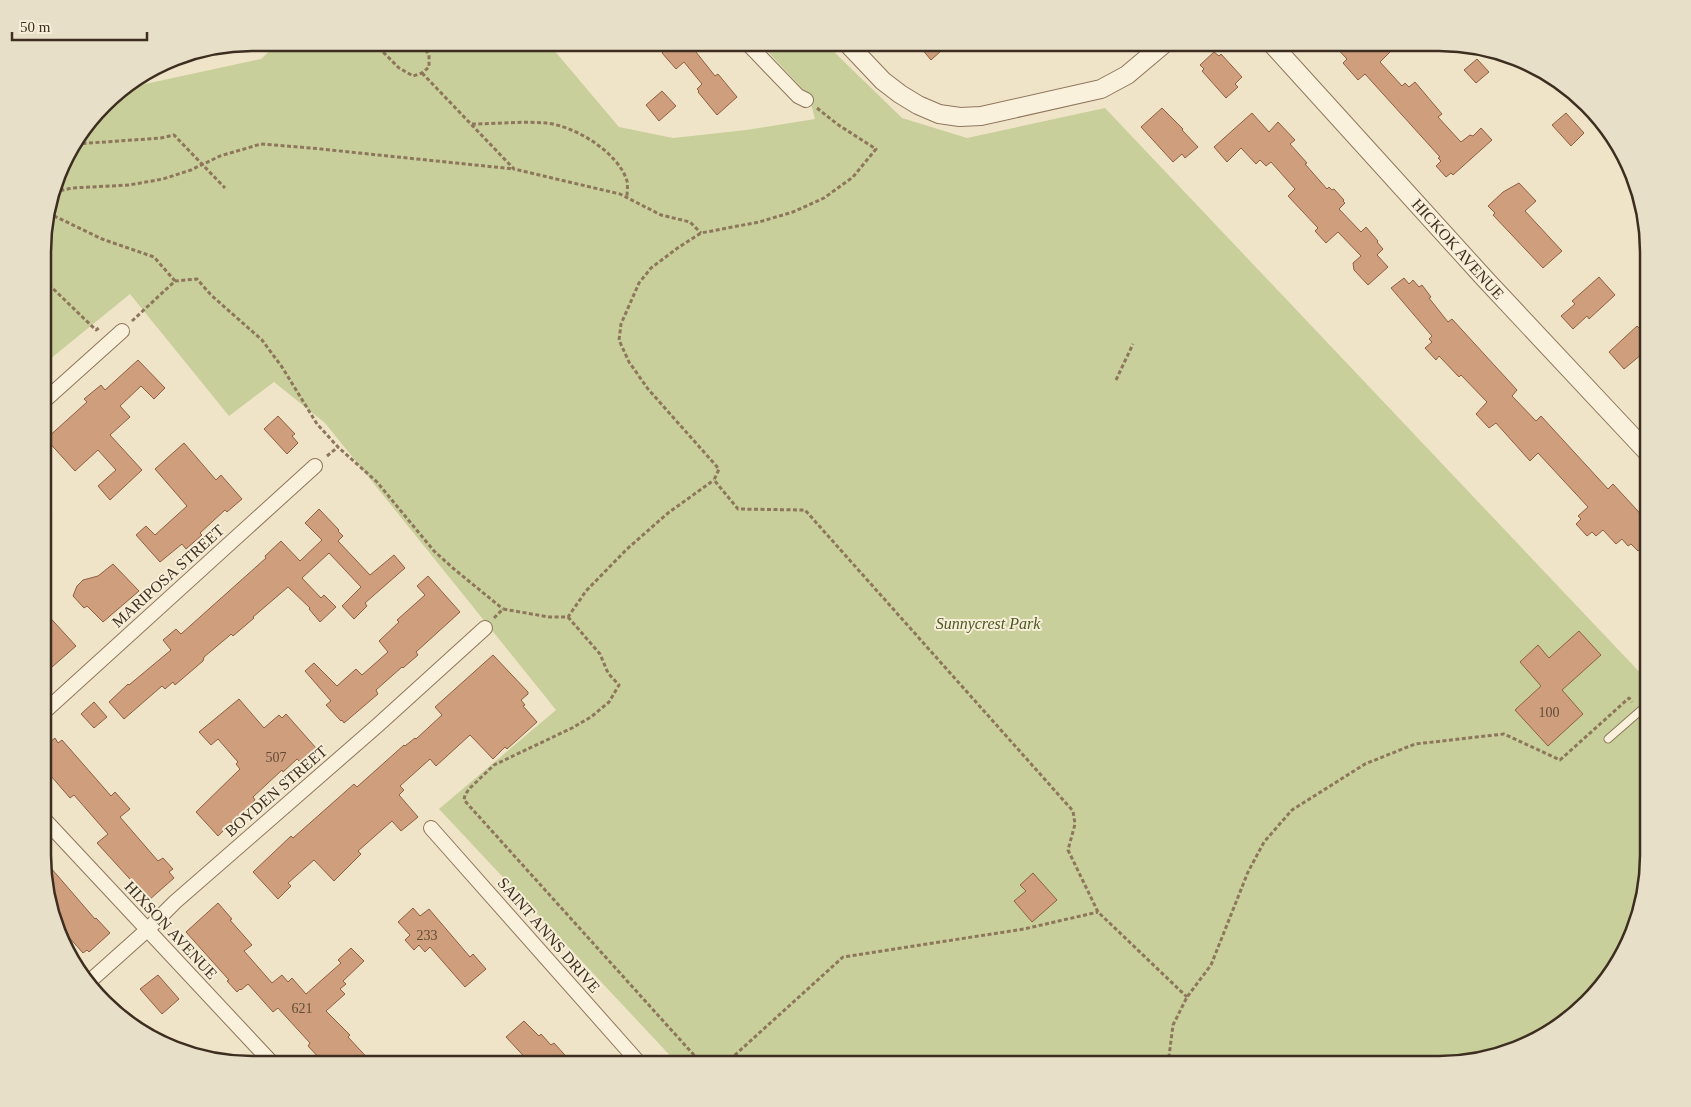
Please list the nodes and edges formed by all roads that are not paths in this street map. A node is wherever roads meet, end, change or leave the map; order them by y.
1 (756, 51) edge
2 (855, 51) edge
3 (1155, 51) edge
4 (1278, 51) edge
5 (806, 100) road end
6 (125, 327) road end
7 (51, 395) edge
8 (1640, 444) edge
9 (315, 466) dead end
10 (484, 628) road end
11 (51, 706) edge
12 (1640, 711) edge
13 (1608, 739) dead end
14 (51, 827) edge
15 (431, 828) dead end
16 (147, 930) junction
17 (94, 978) edge
18 (265, 1056) edge
19 (633, 1056) edge

1 - 5 street
2 - 3 street
4 - 8 street, HICKOK AVENUE
6 - 7 street
9 - 11 street, MARIPOSA STREET
10 - 16 street, BOYDEN STREET
12 - 13 lane
14 - 16 street, HIXSON AVENUE
15 - 19 street, SAINT ANNS DRIVE
16 - 17 street, BOYDEN STREET
16 - 18 street, HIXSON AVENUE

